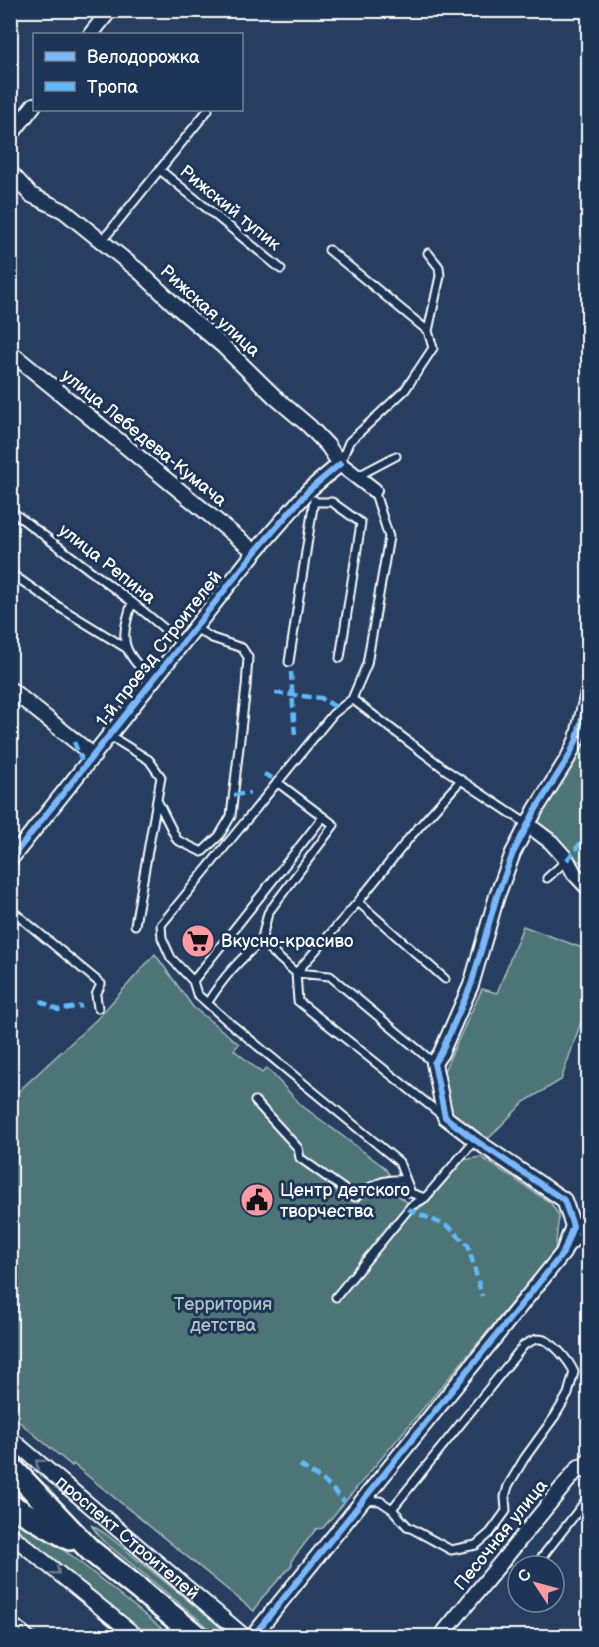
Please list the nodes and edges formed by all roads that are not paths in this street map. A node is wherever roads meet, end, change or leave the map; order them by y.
1 (110, 10) edge
2 (92, 33) edge
3 (33, 106) edge
4 (207, 111) edge
5 (10, 135) edge
6 (160, 170) junction
7 (10, 172) edge
8 (102, 241) junction
9 (329, 250) dead end
10 (428, 253) dead end
11 (282, 269) dead end
12 (428, 331) junction
13 (10, 352) edge
14 (396, 456) dead end
15 (340, 464) junction
16 (358, 476) junction
17 (374, 490) joint
18 (312, 496) junction
19 (10, 510) edge
20 (255, 552) junction
21 (12, 574) edge
22 (132, 602) junction
23 (195, 628) junction
24 (183, 644) junction
25 (126, 648) junction
26 (340, 658) dead end
27 (289, 662) dead end
28 (153, 681) junction
29 (10, 689) edge
30 (588, 693) edge
31 (352, 699) junction
32 (110, 736) junction
33 (94, 756) junction
34 (461, 780) junction
35 (278, 782) junction
36 (158, 802) junction
37 (323, 818) junction
38 (527, 824) junction
39 (10, 860) edge
40 (567, 860) junction
41 (547, 878) dead end
42 (588, 888) edge
43 (358, 902) junction
44 (10, 909) edge
45 (135, 925) dead end
46 (261, 942) junction
47 (296, 973) junction
48 (445, 979) dead end
49 (193, 981) junction
50 (208, 1002) junction
51 (98, 1008) dead end
52 (434, 1063) junction
53 (255, 1101) dead end
54 (445, 1117) junction
55 (475, 1140) junction
56 (405, 1180) junction
57 (424, 1198) junction
58 (588, 1230) edge
59 (563, 1253) junction
60 (336, 1298) dead end
61 (11, 1439) edge
62 (588, 1455) edge
63 (10, 1466) edge
64 (584, 1469) edge
65 (588, 1498) edge
66 (363, 1500) junction
67 (10, 1505) edge
68 (392, 1509) junction
69 (10, 1534) edge
70 (90, 1550) junction
71 (544, 1554) edge
72 (11, 1620) edge
73 (11, 1636) edge
74 (31, 1636) edge
75 (136, 1636) edge
76 (197, 1636) edge
77 (244, 1636) edge
78 (253, 1636) edge
79 (441, 1636) edge

1 - 2 street
3 - 5 street
4 - 6 lane
6 - 8 lane
6 - 11 lane, Рижский тупик
7 - 8 street, Рижская улица
8 - 15 street, Рижская улица
9 - 12 lane
10 - 12 lane
12 - 15 lane
13 - 20 street, улица Лебедева-Кумача
14 - 16 lane
15 - 16 street, Рижская улица
15 - 18 street, 1-й проезд Строителей
16 - 17 street, Рижская улица
17 - 31 lane
18 - 20 street, 1-й проезд Строителей
18 - 26 lane
18 - 27 lane
19 - 22 lane, улица Репина
20 - 23 street, 1-й проезд Строителей
21 - 25 lane
22 - 24 lane, улица Репина
22 - 25 lane
23 - 24 street, 1-й проезд Строителей
23 - 36 lane
24 - 28 street, 1-й проезд Строителей
25 - 28 lane
28 - 32 street, 1-й проезд Строителей
29 - 33 street
30 - 38 street
31 - 34 lane
31 - 35 lane
32 - 33 street, 1-й проезд Строителей
32 - 36 lane
33 - 39 street, 1-й проезд Строителей
34 - 38 lane
34 - 43 lane
35 - 37 lane
35 - 49 lane
36 - 45 lane
37 - 46 lane
37 - 49 lane
38 - 40 street
38 - 52 street
40 - 41 lane
40 - 42 street
43 - 47 lane
43 - 48 lane
44 - 51 lane
46 - 47 lane
46 - 50 lane
47 - 52 lane
47 - 54 lane
49 - 50 lane
50 - 56 lane
52 - 54 street
53 - 56 lane
54 - 55 street
55 - 57 lane
55 - 59 street
56 - 57 lane
57 - 60 lane
58 - 59 lane
59 - 66 street
77 -> 61 street, проспект Строителей
62 - 64 lane, Песочная улица
63 - 70 main road, проспект Строителей
64 - 79 street, Песочная улица
65 - 71 lane
66 - 68 lane
66 - 78 street
67 - 70 main road, проспект Строителей
68 - 68 lane
69 -> 75 street
70 - 76 main road, проспект Строителей
72 - 73 lane
72 - 74 lane

